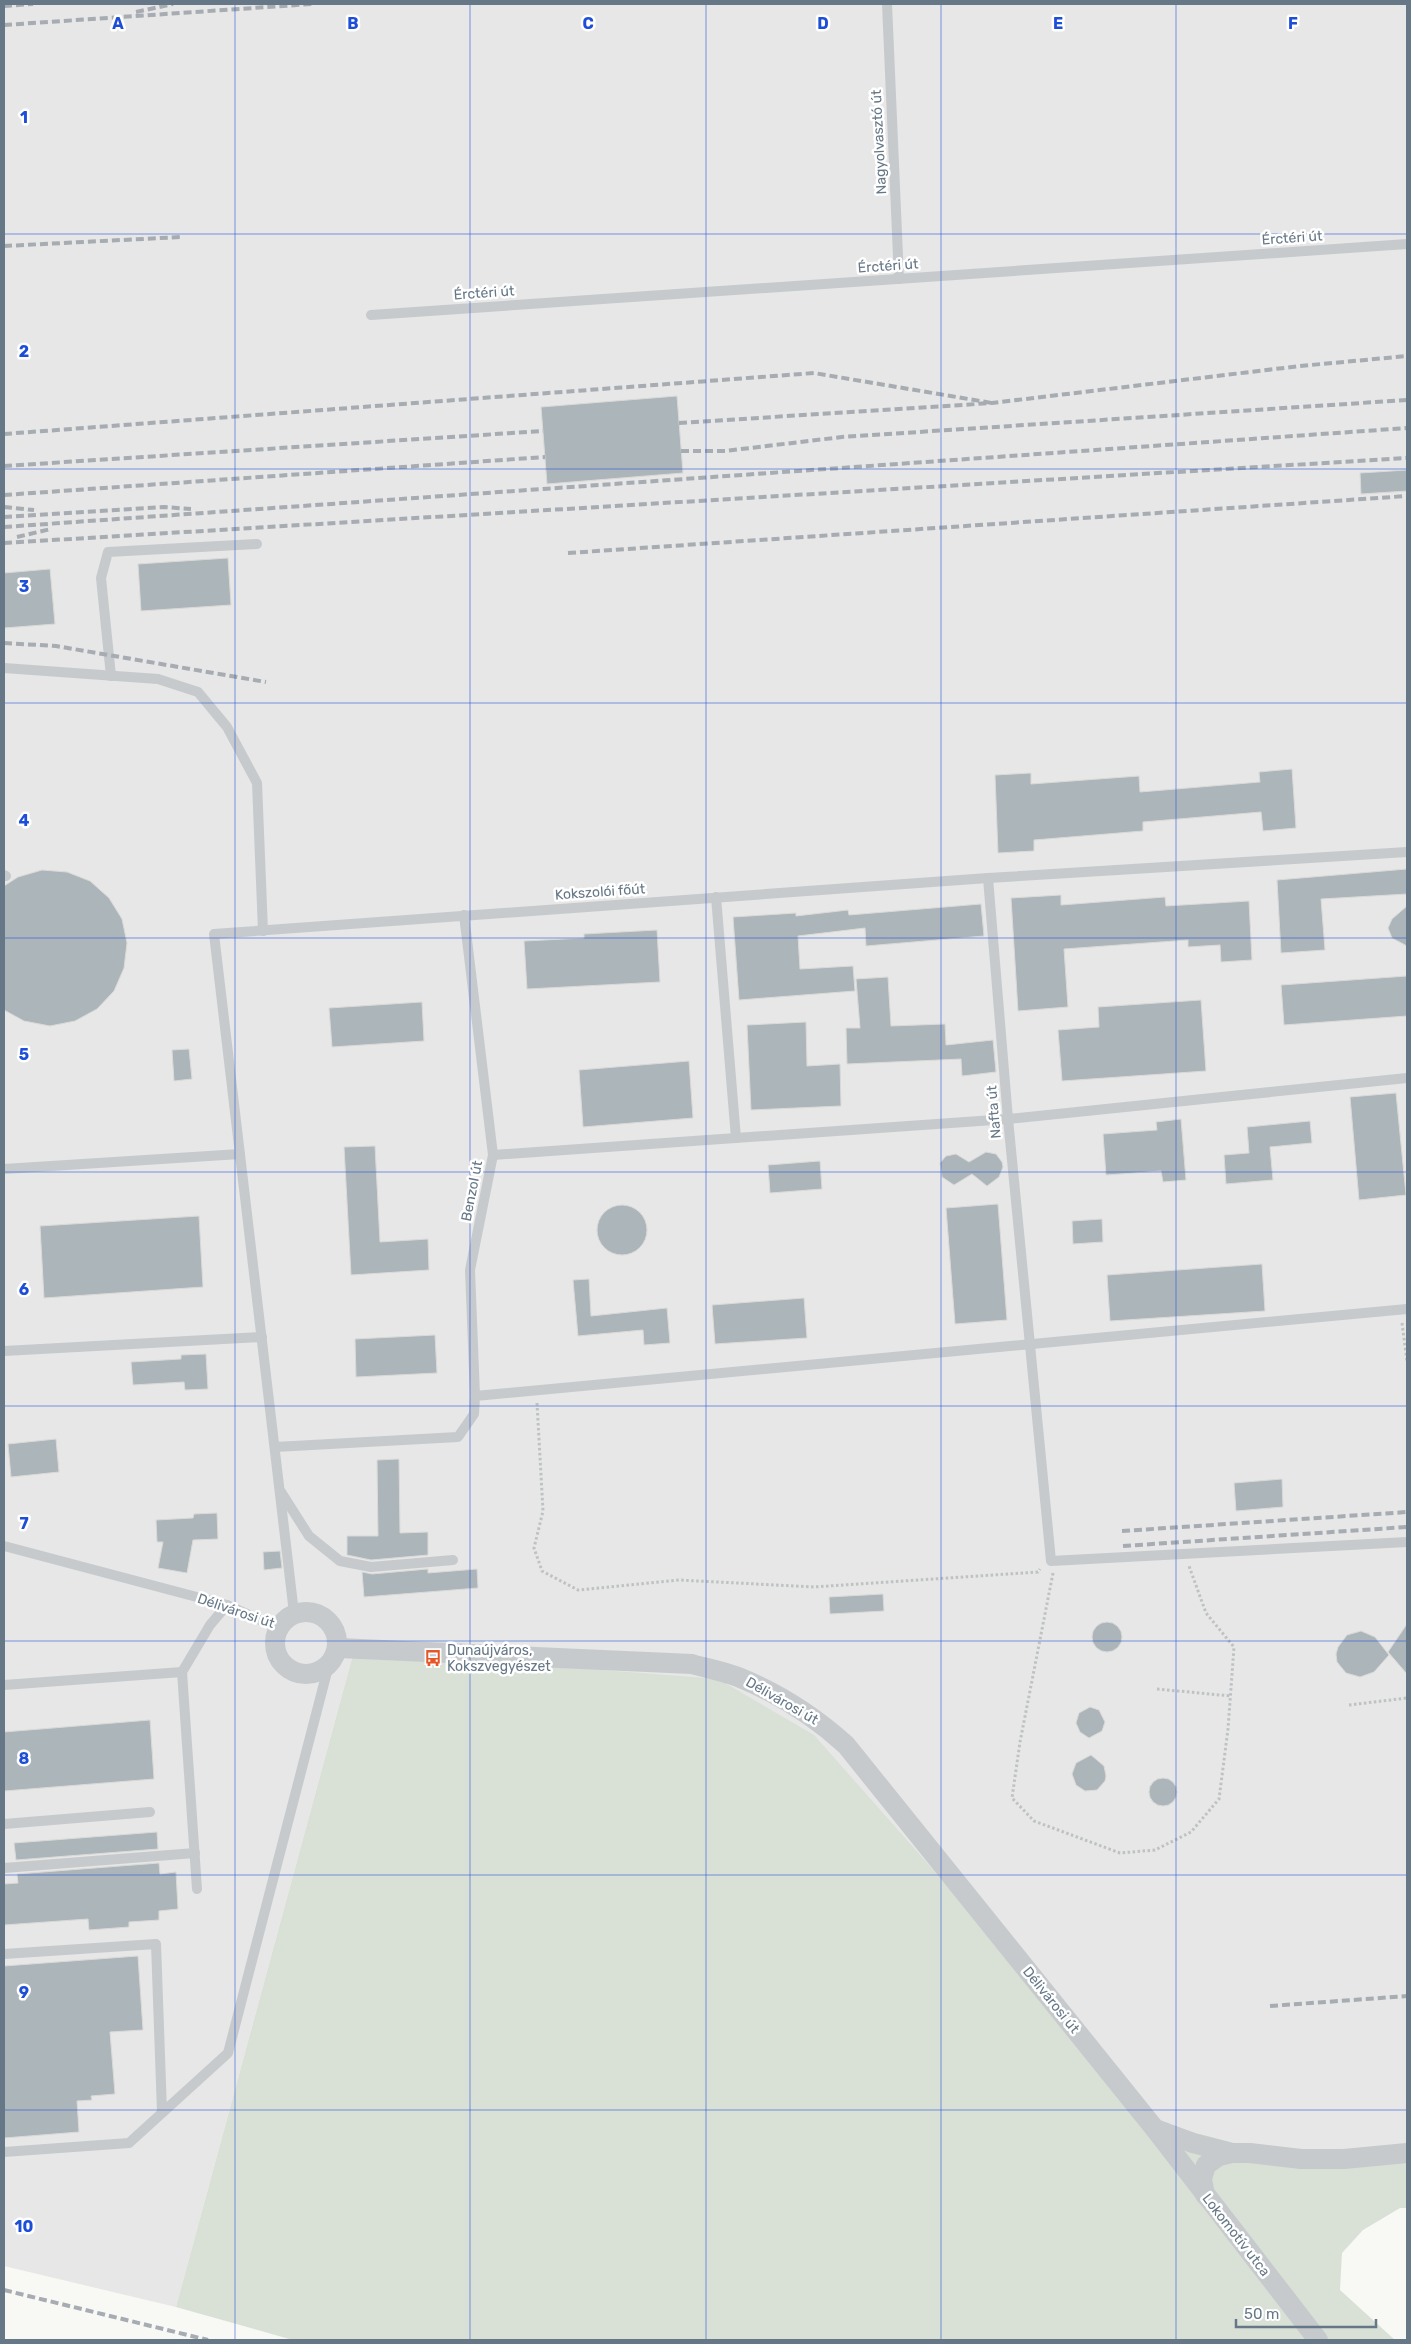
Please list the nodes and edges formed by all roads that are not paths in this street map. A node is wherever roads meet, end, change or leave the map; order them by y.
1 (887, 4) edge
2 (1407, 244) edge
3 (899, 279) junction
4 (371, 315) dead end
5 (257, 544) dead end
6 (4, 668) edge
7 (111, 676) junction
8 (1407, 852) edge
9 (988, 878) junction
10 (716, 897) junction
11 (464, 915) junction
12 (263, 931) junction
13 (1407, 1078) edge
14 (1008, 1119) junction
15 (736, 1138) junction
16 (240, 1154) junction
17 (493, 1155) junction
18 (4, 1169) edge
19 (1404, 1310) edge
20 (262, 1337) junction
21 (1030, 1344) junction
22 (4, 1351) edge
23 (475, 1396) junction
24 (275, 1446) junction
25 (280, 1488) junction
26 (1407, 1542) edge
27 (4, 1546) edge
28 (453, 1560) dead end
29 (227, 1605) junction
30 (294, 1613) junction
31 (278, 1628) junction
32 (339, 1648) junction
33 (328, 1668) junction
34 (182, 1672) junction
35 (4, 1685) edge
36 (150, 1812) dead end
37 (4, 1824) edge
38 (195, 1853) junction
39 (4, 1868) edge
40 (197, 1889) dead end
41 (4, 1954) edge
42 (162, 2112) junction
43 (1155, 2129) junction
44 (4, 2152) edge
45 (1232, 2153) junction
46 (1407, 2153) edge
47 (1205, 2194) junction
48 (1318, 2340) edge

1 - 3 lane, Nagyolvasztó út
2 - 3 lane, Érctéri út
3 - 4 lane, Érctéri út
5 - 7 lane
6 - 7 lane
7 - 12 lane
8 - 9 lane, Kokszolói főút
9 - 10 lane, Kokszolói főút
9 - 14 lane, Nafta út
10 - 11 lane, Kokszolói főút
10 - 15 lane
11 - 12 lane, Kokszolói főút
11 - 17 lane, Benzol út
12 - 16 lane, Kokszolói főút
13 - 14 lane
14 - 15 lane
14 - 21 lane, Nafta út
15 - 17 lane
16 - 18 lane
16 - 20 lane
17 - 23 lane, Benzol út
19 - 21 lane
20 - 22 lane
20 - 24 lane
21 - 23 lane
21 - 26 lane, Nafta út
23 - 24 lane, Benzol út
24 - 25 lane
25 - 28 lane
25 - 30 lane
27 - 29 lane, Délivárosi út
29 - 31 lane, Délivárosi út
29 - 34 lane
30 - 31 street, Délivárosi út
30 - 32 street, Délivárosi út
31 - 33 street
32 - 33 street
32 - 43 street, Délivárosi út
33 - 42 lane
34 - 35 lane
34 - 38 lane
36 - 37 lane
38 - 39 lane
38 - 40 lane
41 - 42 lane
42 - 44 lane
43 - 45 street
43 - 47 street, Lokomotív utca
45 - 46 street
45 - 47 street
47 - 48 street, Lokomotív utca

